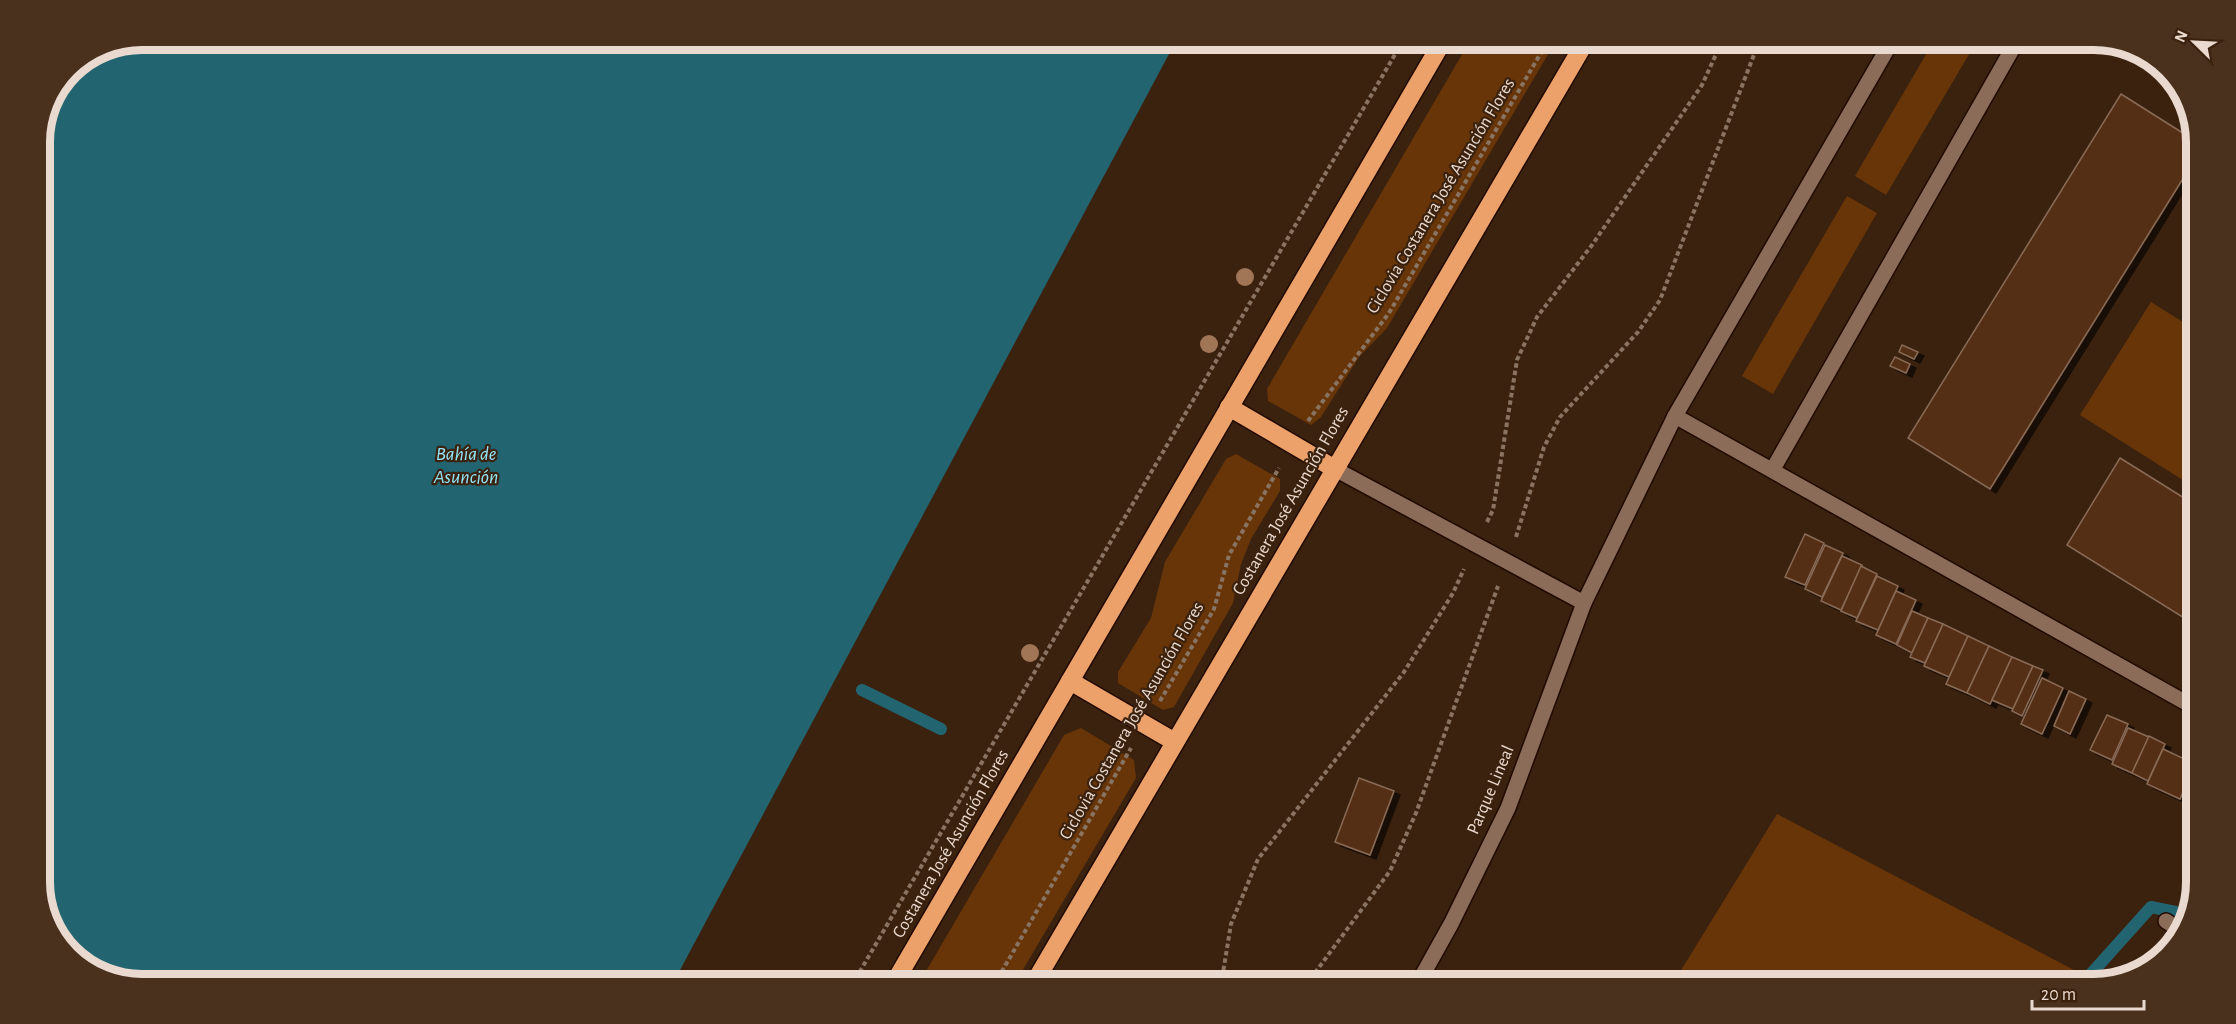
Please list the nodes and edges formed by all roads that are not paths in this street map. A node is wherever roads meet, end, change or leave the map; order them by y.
1 (1438, 50) edge
2 (1581, 50) edge
3 (1887, 50) edge
4 (2012, 50) edge
5 (1229, 407) junction
6 (1675, 416) junction
7 (1335, 469) junction
8 (1773, 469) junction
9 (1584, 603) junction
10 (1070, 681) junction
11 (2186, 703) edge
12 (1175, 742) junction
13 (2166, 921) dead end
14 (2174, 926) edge
15 (899, 974) edge
16 (1039, 974) edge
17 (1423, 974) edge

1 - 5 highway, Costanera José Asunción Flores
2 - 7 highway, Costanera José Asunción Flores
3 - 6 street, Parque Lineal
4 - 8 street
5 - 7 highway
5 - 10 highway, Costanera José Asunción Flores
6 - 8 street
6 - 9 street, Parque Lineal
7 - 9 street
7 - 12 highway, Costanera José Asunción Flores
8 - 11 street
9 - 17 street, Parque Lineal
10 - 12 highway
10 - 15 highway, Costanera José Asunción Flores
12 - 16 highway, Costanera José Asunción Flores
13 - 14 street

